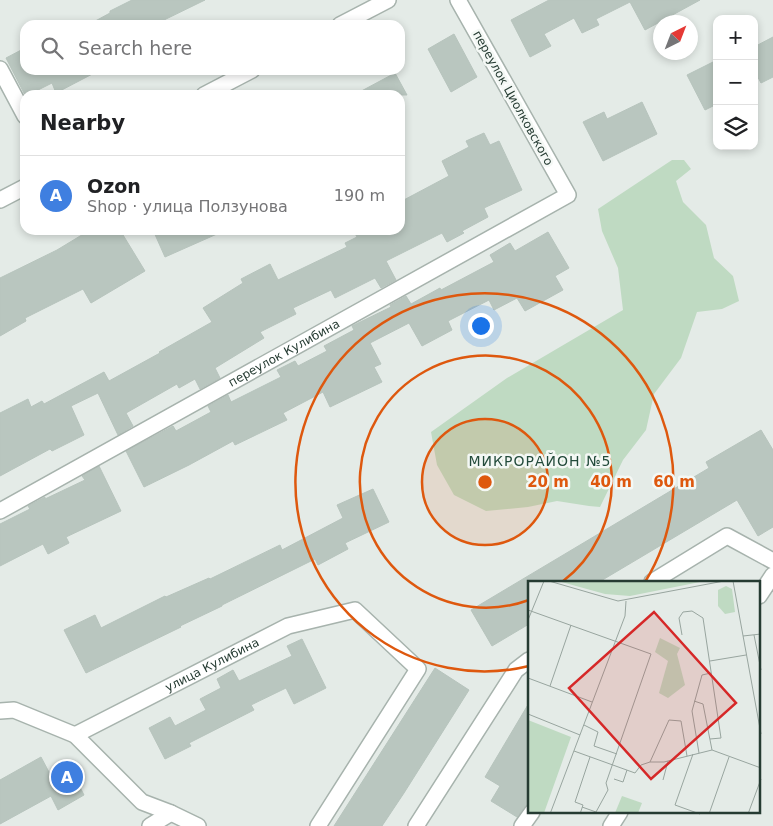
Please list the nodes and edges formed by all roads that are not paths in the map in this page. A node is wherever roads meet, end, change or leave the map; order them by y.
1 (388, 0) edge
2 (458, 0) edge
3 (350, 20) edge
4 (0, 68) edge
5 (242, 75) edge
6 (214, 90) edge
7 (20, 106) edge
8 (20, 190) edge
9 (568, 195) joint
10 (0, 200) edge
11 (0, 511) edge
12 (773, 561) edge
13 (773, 575) edge
14 (654, 581) edge
15 (760, 594) edge
16 (528, 661) edge
17 (0, 711) edge
18 (75, 734) junction
19 (171, 813) junction
20 (531, 814) edge
21 (619, 814) edge
22 (150, 826) edge
23 (198, 826) edge
24 (318, 826) edge
25 (416, 826) edge
26 (522, 826) edge
27 (611, 826) edge

1 - 3 street
2 - 9 street, переулок Циолковского
4 - 7 street
5 - 6 street
8 - 10 street
9 - 11 street, переулок Кулибина
12 - 14 street
13 - 15 street
16 - 25 street
17 - 18 street
18 - 19 street
18 - 24 street, улица Кулибина
19 - 22 street
19 - 23 street
20 - 26 street
21 - 27 street

